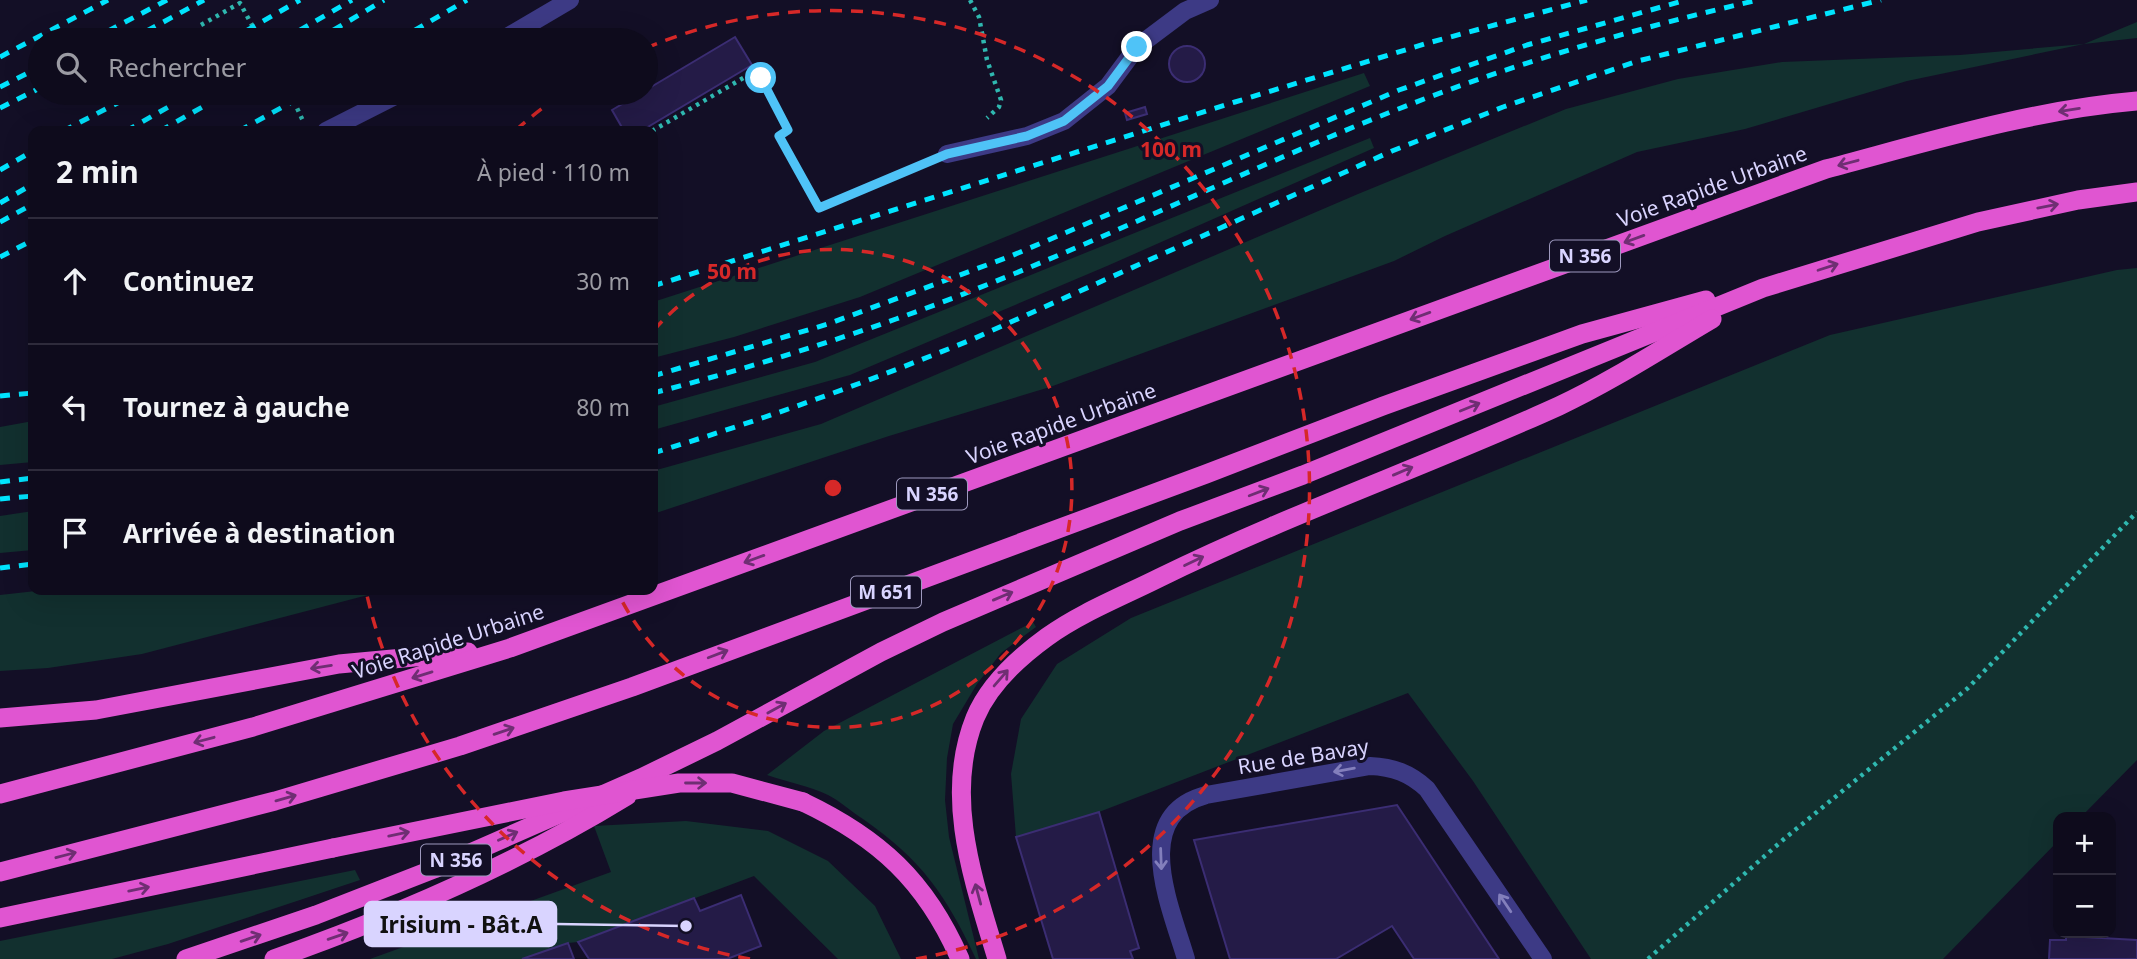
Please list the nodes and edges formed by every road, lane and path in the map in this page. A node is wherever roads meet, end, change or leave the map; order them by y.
1 (570, 0) edge
2 (970, 0) edge
3 (1210, 0) edge
4 (201, 25) dead end
5 (254, 28) edge
6 (522, 28) edge
7 (2137, 101) edge
8 (295, 105) edge
9 (377, 105) edge
10 (982, 123) dead end
11 (306, 126) edge
12 (336, 126) edge
13 (658, 128) edge
14 (947, 154) joint
15 (2137, 192) edge
16 (1763, 288) junction
17 (2137, 512) edge
18 (658, 594) edge
19 (656, 595) edge
20 (510, 648) junction
21 (0, 718) edge
22 (717, 741) junction
23 (0, 794) edge
24 (0, 872) edge
25 (0, 918) edge
26 (186, 959) edge
27 (274, 959) edge
28 (960, 959) edge
29 (997, 959) edge
30 (1186, 959) edge
31 (1543, 959) edge
32 (1648, 959) edge

1 - 6 street
2 - 10 path
3 - 14 street
4 - 5 path
7 -> 18 highway, Voie Rapide Urbaine / N 356
8 - 11 path
9 - 12 street
13 - 14 path
16 -> 15 highway, N 356
22 -> 16 highway, N 356
24 -> 16 highway, M 651
29 -> 16 highway
17 - 32 path
19 -> 20 highway, Voie Rapide Urbaine / N 356
20 -> 21 highway
20 -> 23 highway, Voie Rapide Urbaine / N 356
26 -> 22 highway, N 356
27 -> 22 highway
25 -> 28 highway, bridge
31 -> 30 street, Rue de Bavay

